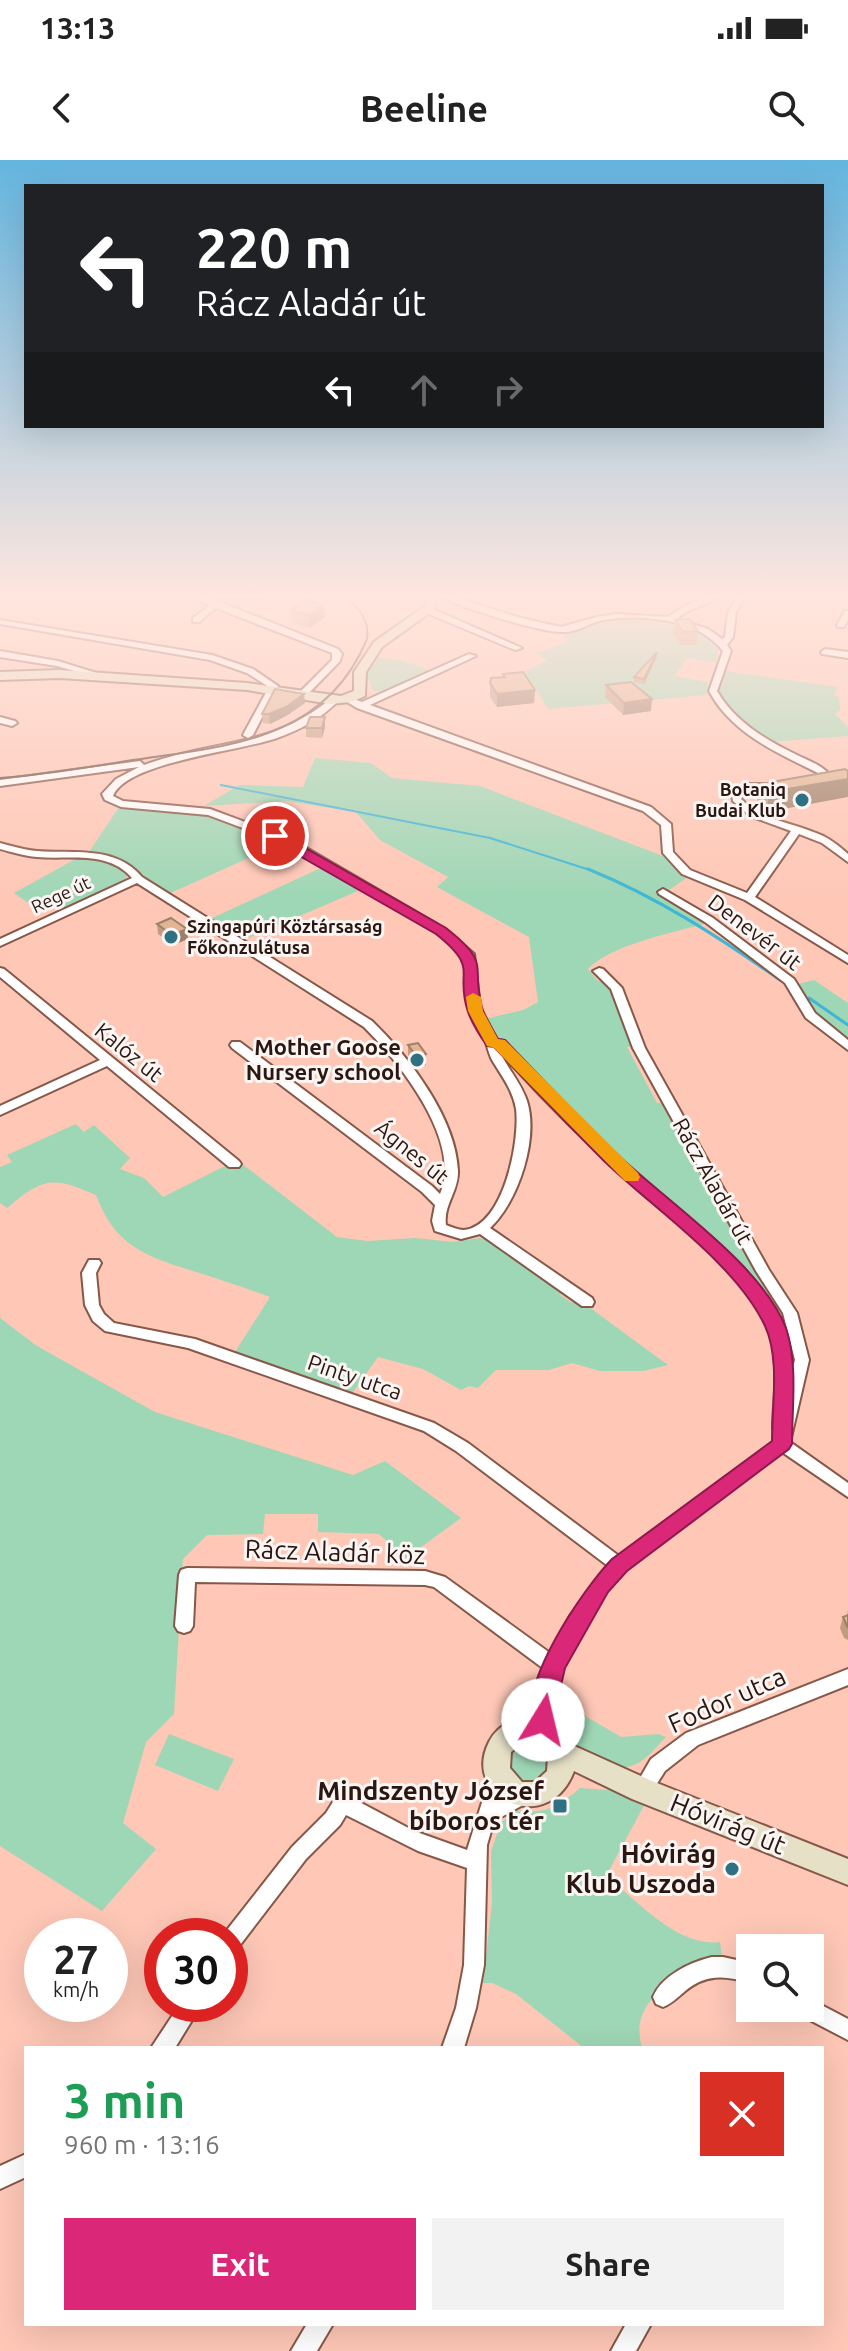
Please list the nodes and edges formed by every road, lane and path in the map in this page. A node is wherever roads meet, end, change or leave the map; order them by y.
1 (269, 694) edge
2 (304, 694) edge
3 (358, 694) edge
4 (369, 694) edge
5 (715, 694) edge
6 (348, 702) junction
7 (0, 720) edge
8 (12, 723) dead end
9 (248, 735) dead end
10 (170, 759) junction
11 (0, 783) edge
12 (793, 788) edge
13 (810, 788) edge
14 (796, 831) junction
15 (0, 846) edge
16 (848, 859) edge
17 (138, 879) junction
18 (663, 892) dead end
19 (749, 898) junction
20 (0, 943) edge
21 (848, 960) edge
22 (0, 971) edge
23 (599, 971) dead end
24 (492, 1042) junction
25 (236, 1045) dead end
26 (848, 1046) edge
27 (108, 1061) junction
28 (0, 1111) edge
29 (234, 1164) dead end
30 (442, 1205) junction
31 (483, 1230) junction
32 (94, 1263) dead end
33 (587, 1302) dead end
34 (782, 1444) junction
35 (848, 1491) edge
36 (619, 1565) junction
37 (184, 1626) dead end
38 (554, 1666) junction
39 (848, 1677) edge
40 (541, 1739) junction
41 (609, 1774) junction
42 (499, 1777) junction
43 (558, 1781) junction
44 (642, 1790) junction
45 (525, 1794) junction
46 (487, 1815) junction
47 (476, 1861) junction
48 (848, 1872) edge
49 (248, 1919) edge
50 (736, 1968) edge
51 (663, 1997) dead end
52 (824, 2017) edge
53 (180, 2022) edge
54 (848, 2030) edge
55 (163, 2046) edge
56 (454, 2046) edge
57 (24, 2166) edge
58 (0, 2178) edge
59 (320, 2326) edge
60 (638, 2326) edge
61 (303, 2351) edge
62 (623, 2351) edge

1 - 9 street
2 - 6 street
3 - 6 street
4 - 6 street
5 - 13 street
6 - 10 street
6 - 19 street
7 - 8 street
10 - 11 street
10 - 24 street
12 - 14 street
14 - 16 street
14 - 19 street
15 - 17 street
17 - 20 street, Rege út
17 - 30 street
18 - 26 street, Denevér út
19 - 21 street
22 - 27 street, Kalóz út
23 - 34 street, Rácz Aladár út
24 - 31 street
24 - 34 street, Rácz Aladár út
25 - 30 street, Ágnes út
27 - 28 street
27 - 29 street, Kalóz út
30 - 31 street, Ágnes út
31 - 33 street
32 - 36 street, Pinty utca
34 - 35 street
34 - 36 street
36 - 38 street
37 - 38 street, Rácz Aladár köz
38 - 40 street
39 - 44 street, Fodor utca
40 - 41 street, Hóvirág út
40 - 42 street
40 - 43 street
41 - 43 street
41 - 44 street, Hóvirág út
42 - 45 street
42 - 46 street
43 - 45 street
44 - 48 street, Hóvirág út
45 - 46 street
46 - 47 street
47 - 49 street
47 - 56 street
50 - 51 street
52 - 54 street
53 - 55 street
57 - 58 street
59 - 61 street
60 - 62 street

